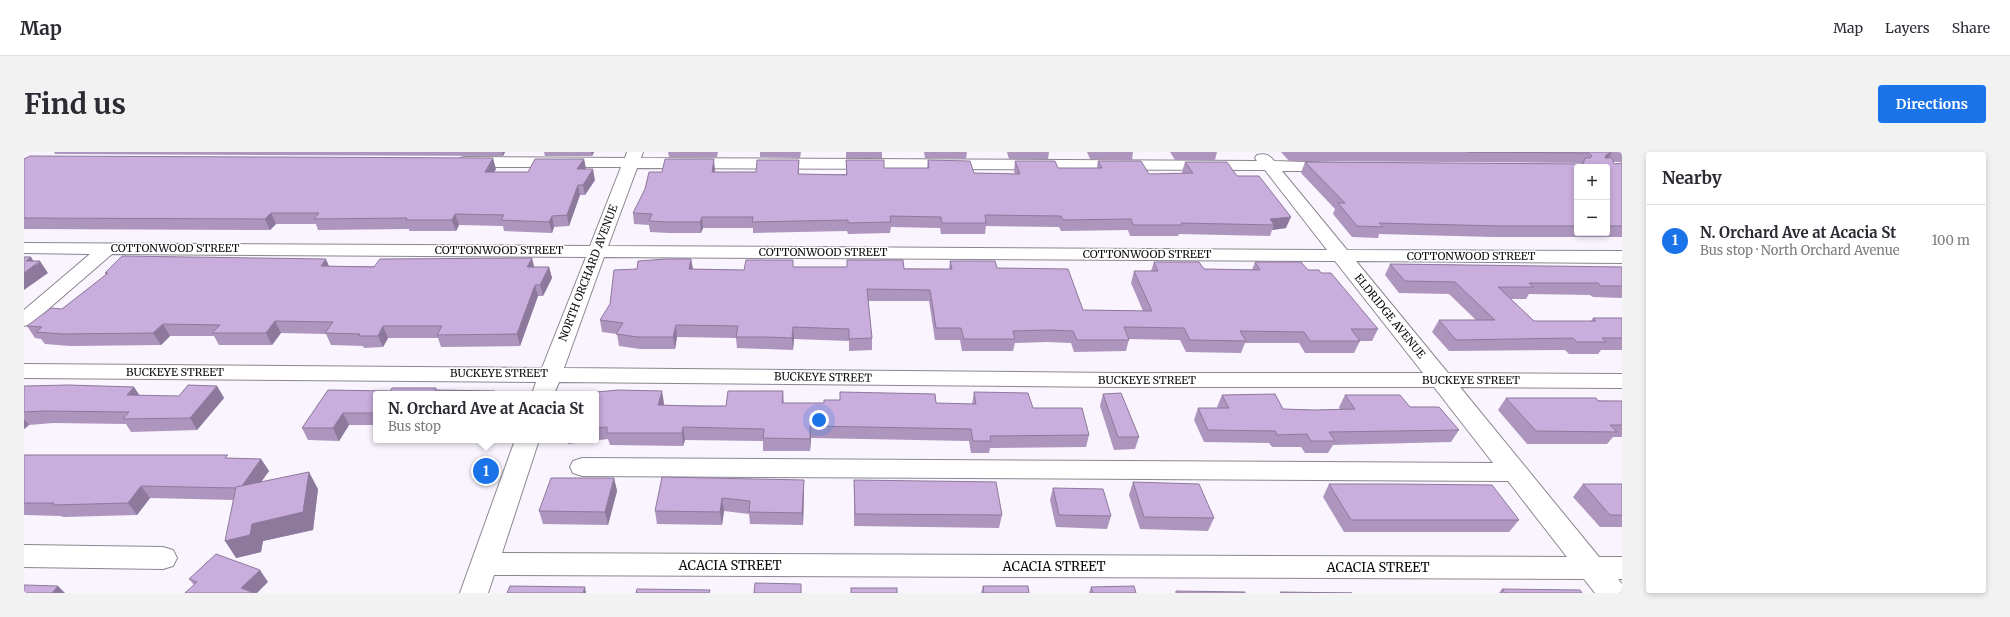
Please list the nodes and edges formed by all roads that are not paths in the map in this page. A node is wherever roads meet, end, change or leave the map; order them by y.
1 (632, 157) edge
2 (1264, 159) edge
3 (446, 162) edge
4 (1349, 166) edge
5 (24, 248) edge
6 (108, 248) junction
7 (597, 251) junction
8 (1341, 255) junction
9 (1622, 257) edge
10 (24, 320) edge
11 (24, 371) edge
12 (550, 374) junction
13 (1440, 379) junction
14 (1622, 381) edge
15 (544, 391) edge
16 (526, 443) edge
17 (582, 467) dead end
18 (1515, 472) junction
19 (24, 556) edge
20 (163, 558) dead end
21 (486, 564) junction
22 (1592, 568) junction
23 (1622, 568) edge
24 (474, 593) edge
25 (1612, 593) edge

1 - 2 street
1 - 3 street
1 - 7 street, NORTH ORCHARD AVENUE
2 - 4 street
2 - 8 street, ELDRIDGE AVENUE
5 - 6 street, COTTONWOOD STREET
6 - 7 street, COTTONWOOD STREET
6 - 10 street
7 - 8 street, COTTONWOOD STREET
7 - 12 street, NORTH ORCHARD AVENUE
8 - 9 street, COTTONWOOD STREET
8 - 13 street, ELDRIDGE AVENUE
11 - 12 street, BUCKEYE STREET
12 - 13 street, BUCKEYE STREET
12 - 15 street, NORTH ORCHARD AVENUE
13 - 14 street, BUCKEYE STREET
13 - 18 street, ELDRIDGE AVENUE
16 - 21 street
17 - 18 street
18 - 22 street, ELDRIDGE AVENUE
19 - 20 street
21 - 22 street, ACACIA STREET
21 - 24 street
22 - 23 street, ACACIA STREET
22 - 25 street, ELDRIDGE AVENUE

